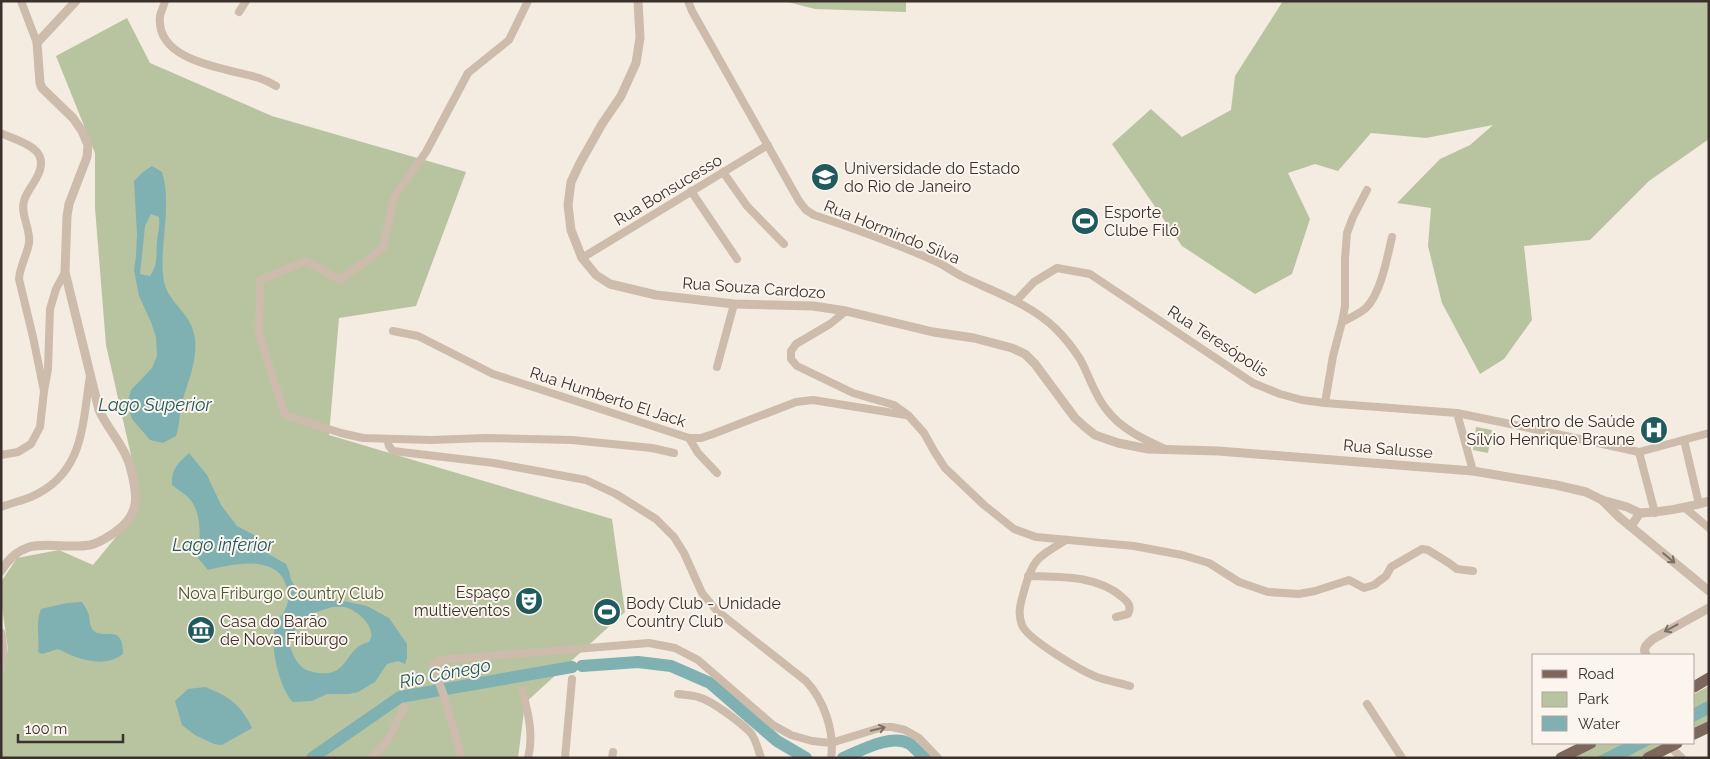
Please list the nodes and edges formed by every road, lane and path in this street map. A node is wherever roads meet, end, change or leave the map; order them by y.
1 (22, 1) edge
2 (76, 1) edge
3 (165, 1) edge
4 (246, 1) edge
5 (528, 1) edge
6 (638, 1) edge
7 (688, 1) edge
8 (239, 12) dead end
9 (36, 43) junction
10 (276, 86) dead end
11 (1, 133) edge
12 (768, 145) junction
13 (724, 172) junction
14 (1367, 190) dead end
15 (691, 191) junction
16 (1392, 238) dead end
17 (784, 244) dead end
18 (582, 258) junction
19 (737, 259) dead end
20 (65, 272) junction
21 (1016, 301) junction
22 (734, 304) junction
23 (846, 311) junction
24 (1342, 322) junction
25 (393, 330) dead end
26 (717, 367) dead end
27 (90, 374) junction
28 (44, 391) junction
29 (1325, 403) junction
30 (1457, 414) junction
31 (908, 415) junction
32 (1709, 433) edge
33 (689, 438) junction
34 (388, 439) junction
35 (1684, 440) junction
36 (1167, 450) junction
37 (1639, 452) junction
38 (674, 453) dead end
39 (1, 455) edge
40 (1473, 472) junction
41 (718, 473) dead end
42 (1602, 500) junction
43 (1709, 501) edge
44 (1699, 504) junction
45 (1, 507) edge
46 (1685, 508) junction
47 (1655, 512) junction
48 (1640, 513) junction
49 (1632, 526) junction
50 (1709, 528) edge
51 (1066, 540) junction
52 (1, 571) edge
53 (1473, 571) dead end
54 (1028, 576) junction
55 (1709, 591) edge
56 (1709, 608) edge
57 (1116, 617) dead end
58 (1, 634) edge
59 (1646, 654) edge
60 (1, 668) edge
61 (572, 678) dead end
62 (1709, 678) edge
63 (1695, 685) edge
64 (1130, 686) dead end
65 (522, 690) dead end
66 (678, 694) dead end
67 (1367, 704) dead end
68 (404, 707) dead end
69 (1709, 727) edge
70 (1695, 734) edge
71 (1589, 744) edge
72 (1674, 745) edge
73 (831, 751) edge
74 (371, 758) edge
75 (462, 758) edge
76 (528, 758) edge
77 (565, 758) edge
78 (761, 758) edge
79 (938, 758) edge
80 (1402, 758) edge
81 (1561, 758) edge
82 (1648, 758) edge
83 (1682, 758) edge

1 - 9 street
2 - 9 street
3 - 10 street
4 - 8 street
5 - 34 street
6 - 18 street, Rua Souza Cardozo
7 - 12 street, Rua Hormindo Silva
9 - 20 street
11 - 28 street
12 - 13 street, Rua Bonsucesso
12 - 21 street, Rua Hormindo Silva
13 - 15 street, Rua Bonsucesso
13 - 17 street
14 - 24 street
15 - 18 street, Rua Bonsucesso
15 - 19 street
16 - 24 street
18 - 22 street, Rua Souza Cardozo
20 - 27 street
20 - 28 street
21 - 29 street, Rua Teresópolis
21 - 36 street, Rua Hormindo Silva
22 - 23 street, Rua Souza Cardozo
22 - 26 street
23 - 31 street
23 - 36 street, Rua Souza Cardozo
24 - 29 street
25 - 33 street, Rua Humberto El Jack
27 - 45 street
27 - 52 street
28 - 39 street
29 - 30 street, Rua Teresópolis
30 - 37 street, Rua Teresópolis
30 - 40 street
31 - 33 street, Rua Humberto El Jack
31 - 51 street
32 - 35 street, Rua Teresópolis
33 - 41 street
34 - 38 street
34 - 73 street
35 - 37 street, Rua Teresópolis
35 - 44 street
36 - 40 street, Rua Salusse
37 - 47 street
40 - 42 street, Rua Salusse
42 - 48 street
42 - 49 street
43 - 44 street
44 - 46 street
46 - 47 street
46 - 50 street
47 - 48 street
48 - 49 street
49 -> 55 street
51 - 53 street
51 - 54 street
54 - 57 street
54 - 64 street
56 -> 59 street
58 - 60 street
61 - 77 street
62 - 63 main road
65 - 76 street
66 - 78 street
67 - 80 street
68 - 74 street
69 - 70 main road
71 - 81 main road
72 - 82 main road
72 - 83 street
73 - 75 street
73 -> 79 street

